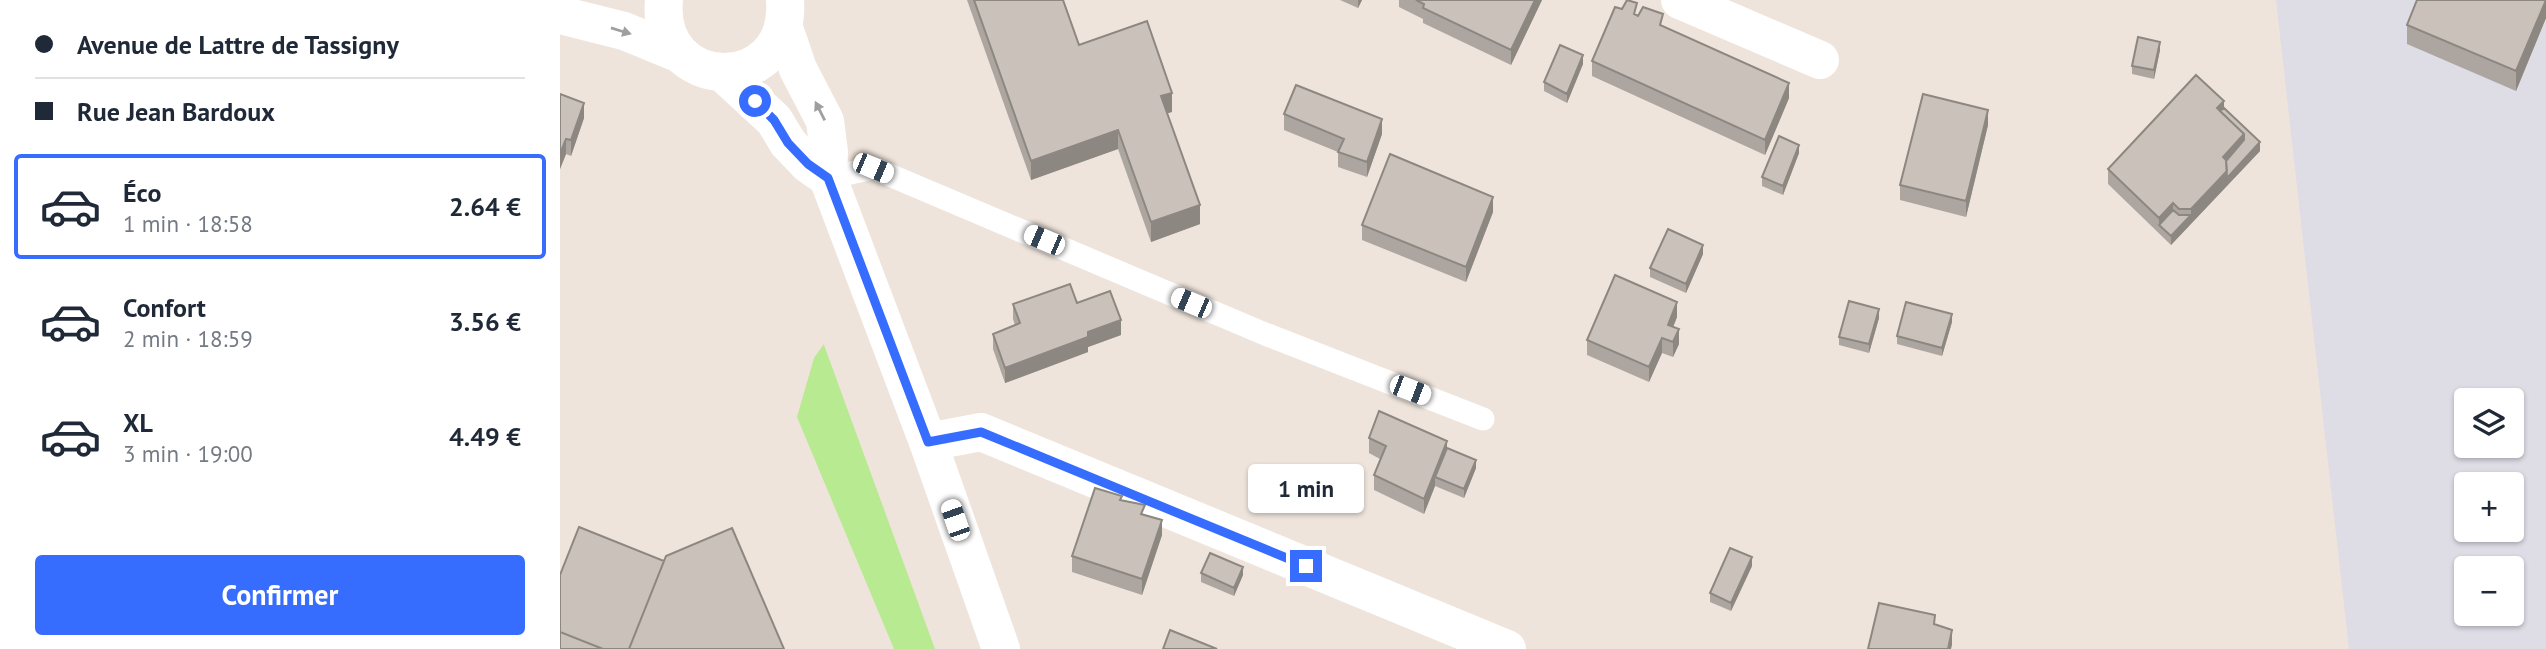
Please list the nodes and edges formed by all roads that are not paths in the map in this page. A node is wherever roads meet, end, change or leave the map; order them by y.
1 (664, 0) edge
2 (1680, 0) edge
3 (785, 14) edge
4 (560, 15) edge
5 (680, 54) junction
6 (1820, 60) dead end
7 (723, 73) junction
8 (828, 178) junction
9 (1483, 419) dead end
10 (928, 442) junction
11 (1001, 649) edge
12 (1507, 649) edge

1 - 5 main road
2 - 6 main road
3 - 7 main road
8 -> 3 main road
4 -> 5 main road
5 - 7 main road
7 - 8 main road
8 - 9 lane
8 - 10 main road
10 - 11 main road
10 - 12 main road

